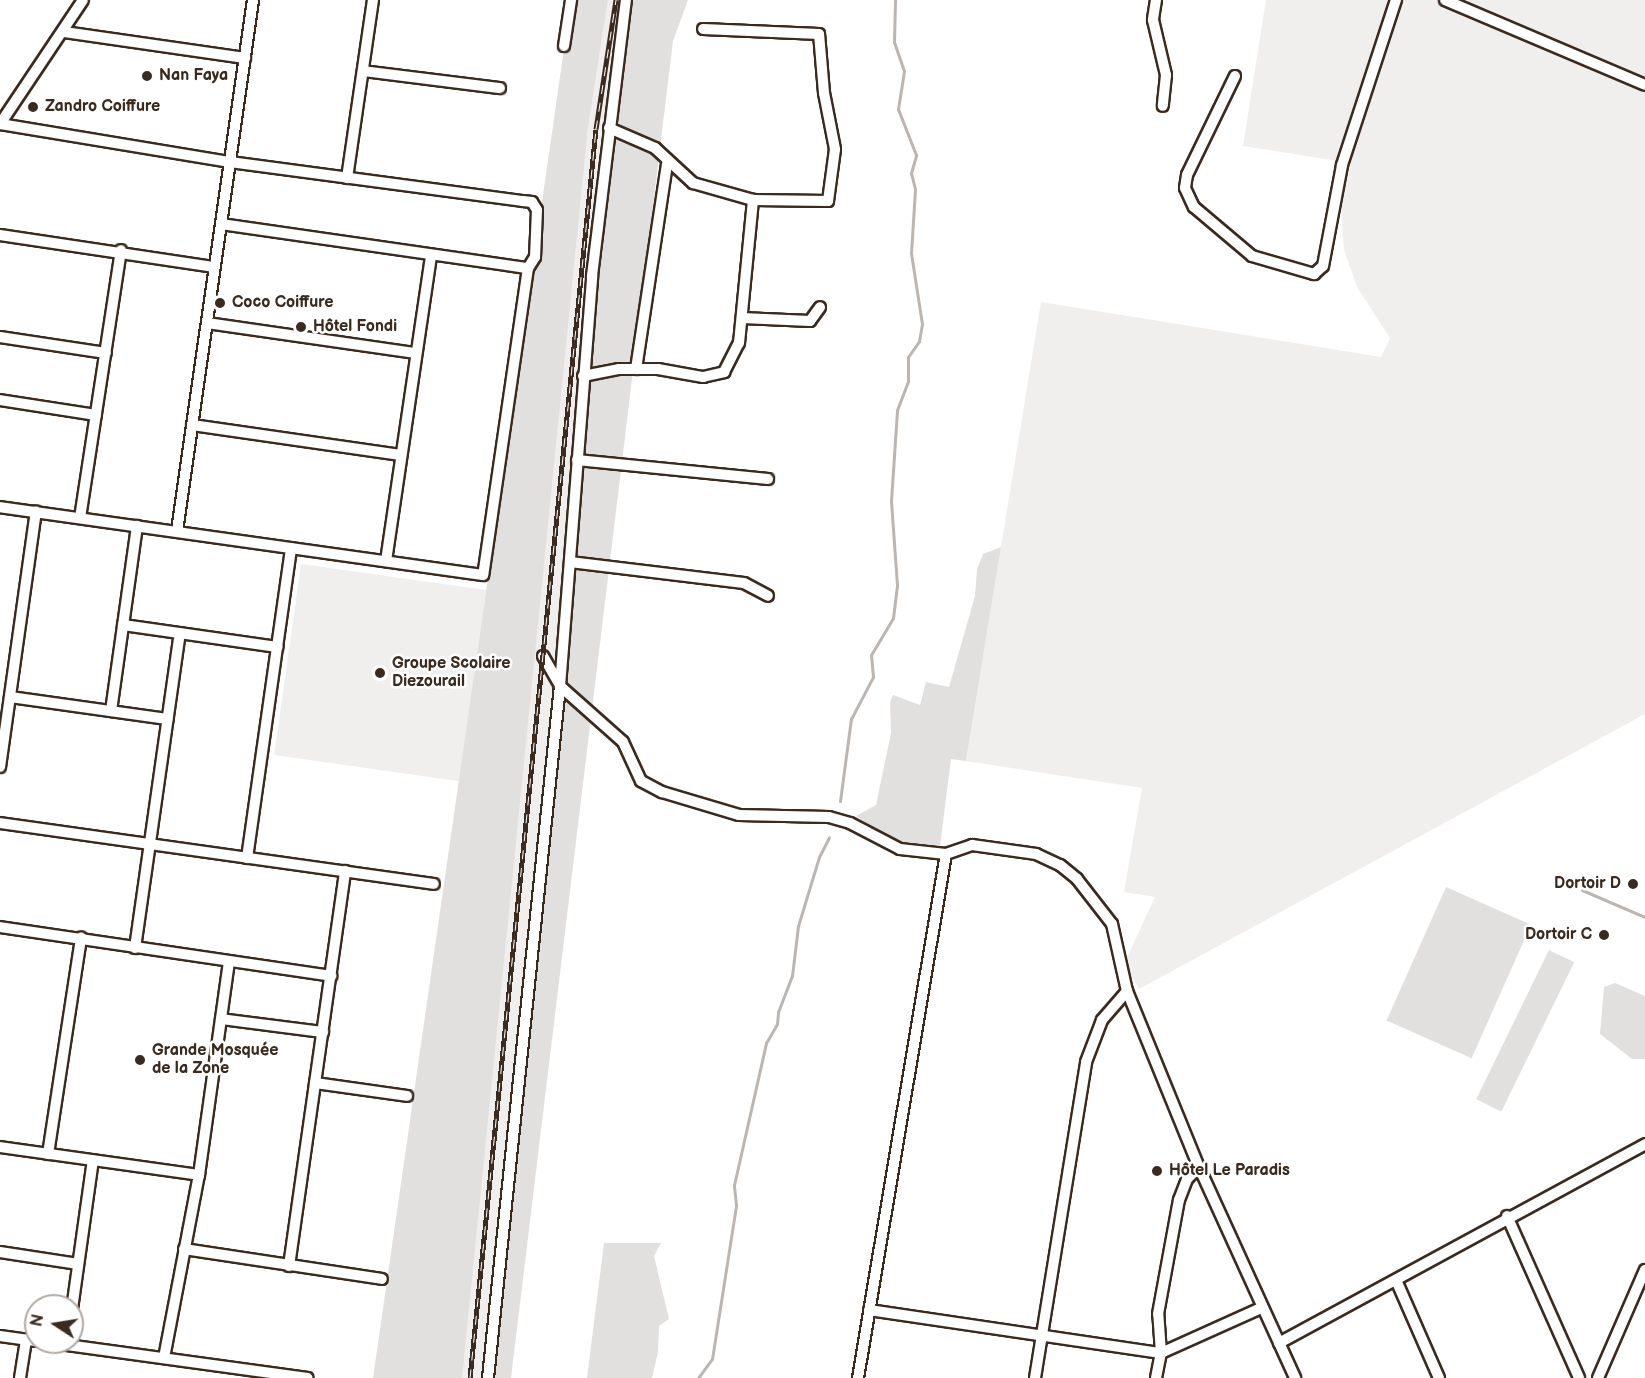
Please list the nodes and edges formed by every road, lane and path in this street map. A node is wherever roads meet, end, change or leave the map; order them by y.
1 (83, 0) edge
2 (253, 0) edge
3 (373, 0) edge
4 (571, 0) edge
5 (626, 0) edge
6 (1155, 0) edge
7 (1396, 0) edge
8 (1445, 0) edge
9 (703, 29) dead end
10 (64, 32) junction
11 (564, 46) dead end
12 (245, 57) junction
13 (363, 71) junction
14 (1235, 76) dead end
15 (1645, 86) edge
16 (500, 88) dead end
17 (1163, 106) dead end
18 (0, 124) edge
19 (609, 128) junction
20 (230, 162) junction
21 (668, 163) junction
22 (347, 178) junction
23 (753, 200) junction
24 (221, 224) junction
25 (0, 235) edge
26 (121, 250) junction
27 (430, 255) junction
28 (215, 267) junction
29 (528, 268) junction
30 (820, 307) dead end
31 (742, 318) junction
32 (207, 323) junction
33 (0, 337) edge
34 (106, 352) junction
35 (416, 353) junction
36 (636, 369) junction
37 (583, 376) junction
38 (0, 400) edge
39 (96, 415) junction
40 (192, 425) junction
41 (401, 455) junction
42 (577, 460) junction
43 (768, 479) dead end
44 (0, 507) edge
45 (36, 512) junction
46 (80, 518) junction
47 (137, 526) junction
48 (177, 531) junction
49 (291, 548) junction
50 (386, 561) junction
51 (570, 562) junction
52 (768, 596) dead end
53 (123, 625) junction
54 (180, 633) junction
55 (277, 647) junction
56 (543, 656) dead end
57 (560, 686) junction
58 (10, 697) junction
59 (111, 711) junction
60 (167, 719) junction
61 (0, 767) edge
62 (0, 823) edge
63 (150, 844) junction
64 (946, 854) junction
65 (247, 858) junction
66 (345, 872) junction
67 (434, 884) dead end
68 (0, 927) edge
69 (81, 938) junction
70 (135, 948) junction
71 (229, 962) junction
72 (331, 976) junction
73 (1127, 991) junction
74 (221, 1019) junction
75 (323, 1032) junction
76 (315, 1083) junction
77 (407, 1096) dead end
78 (1645, 1144) edge
79 (0, 1147) edge
80 (48, 1154) junction
81 (93, 1160) junction
82 (1199, 1167) junction
83 (199, 1175) junction
84 (1507, 1216) junction
85 (184, 1250) junction
86 (0, 1252) edge
87 (78, 1263) junction
88 (290, 1266) junction
89 (1645, 1270) edge
90 (382, 1279) dead end
91 (1396, 1280) junction
92 (74, 1294) edge
93 (1261, 1308) junction
94 (869, 1310) junction
95 (0, 1336) edge
96 (1042, 1338) junction
97 (24, 1339) edge
98 (1279, 1343) junction
99 (84, 1346) edge
100 (1161, 1353) junction
101 (27, 1354) edge
102 (164, 1358) junction
103 (275, 1375) edge
104 (20, 1378) edge
105 (308, 1378) edge
106 (488, 1378) edge
107 (858, 1378) edge
108 (1035, 1378) edge
109 (1156, 1378) edge
110 (1295, 1378) edge
111 (1439, 1378) edge
112 (1578, 1378) edge
113 (1599, 1378) edge

1 - 10 street
2 - 12 street
3 - 13 street
4 - 11 street
5 - 19 street
6 - 17 street
7 - 14 street
8 - 15 street
9 - 23 street
10 - 12 street
10 - 18 street
12 - 20 street
13 - 16 street
13 - 22 street
18 - 20 street
19 - 21 street
19 - 37 street
20 - 22 street
20 - 24 street
21 - 23 street
21 - 36 street
22 - 29 street
23 - 31 street
24 - 27 street
24 - 28 street
25 - 26 street
26 - 28 street
26 - 34 street
27 - 29 street
27 - 35 street
28 - 32 street
29 - 50 street
30 - 31 street
31 - 36 street
32 - 35 street
32 - 40 street
33 - 34 street
34 - 39 street
35 - 41 street
36 - 37 street
37 - 42 street
38 - 39 street
39 - 46 street
40 - 41 street
40 - 48 street
41 - 50 street
42 - 43 street
42 - 51 street
44 - 45 street
45 - 46 street
45 - 58 street
46 - 47 street
47 - 48 street
47 - 53 street
48 - 49 street
49 - 50 street
49 - 55 street
51 - 52 street
51 - 57 street
53 - 54 street
53 - 59 street
54 - 55 street
54 - 60 street
55 - 65 street
56 - 57 street
57 - 64 street
57 - 106 street
58 - 59 street
58 - 61 street
59 - 60 street
60 - 63 street
62 - 63 street
63 - 65 street
63 - 70 street
64 - 73 street
64 - 94 street
65 - 66 street
66 - 67 street
66 - 72 street
68 - 69 street
69 - 70 street
69 - 80 street
70 - 71 street
71 - 72 street
71 - 74 street
72 - 75 street
73 - 82 street
73 - 96 street
74 - 75 street
74 - 83 street
75 - 76 street
76 - 77 street
76 - 88 street
78 - 84 street
79 - 80 street
80 - 81 street
81 - 83 street
81 - 87 street
82 - 93 street
82 - 100 street
83 - 85 street
84 - 91 street
84 - 112 street
85 - 88 street
85 - 102 street
86 - 87 street
87 - 92 street
88 - 90 street
89 - 113 street
91 - 98 street
91 - 111 street
93 - 98 street
93 - 100 street
94 - 96 street
94 - 107 street
95 - 97 street
96 - 100 street
96 - 108 street
98 - 110 street
99 - 102 street
100 - 109 street
101 - 104 street
102 - 103 street
103 - 105 street

